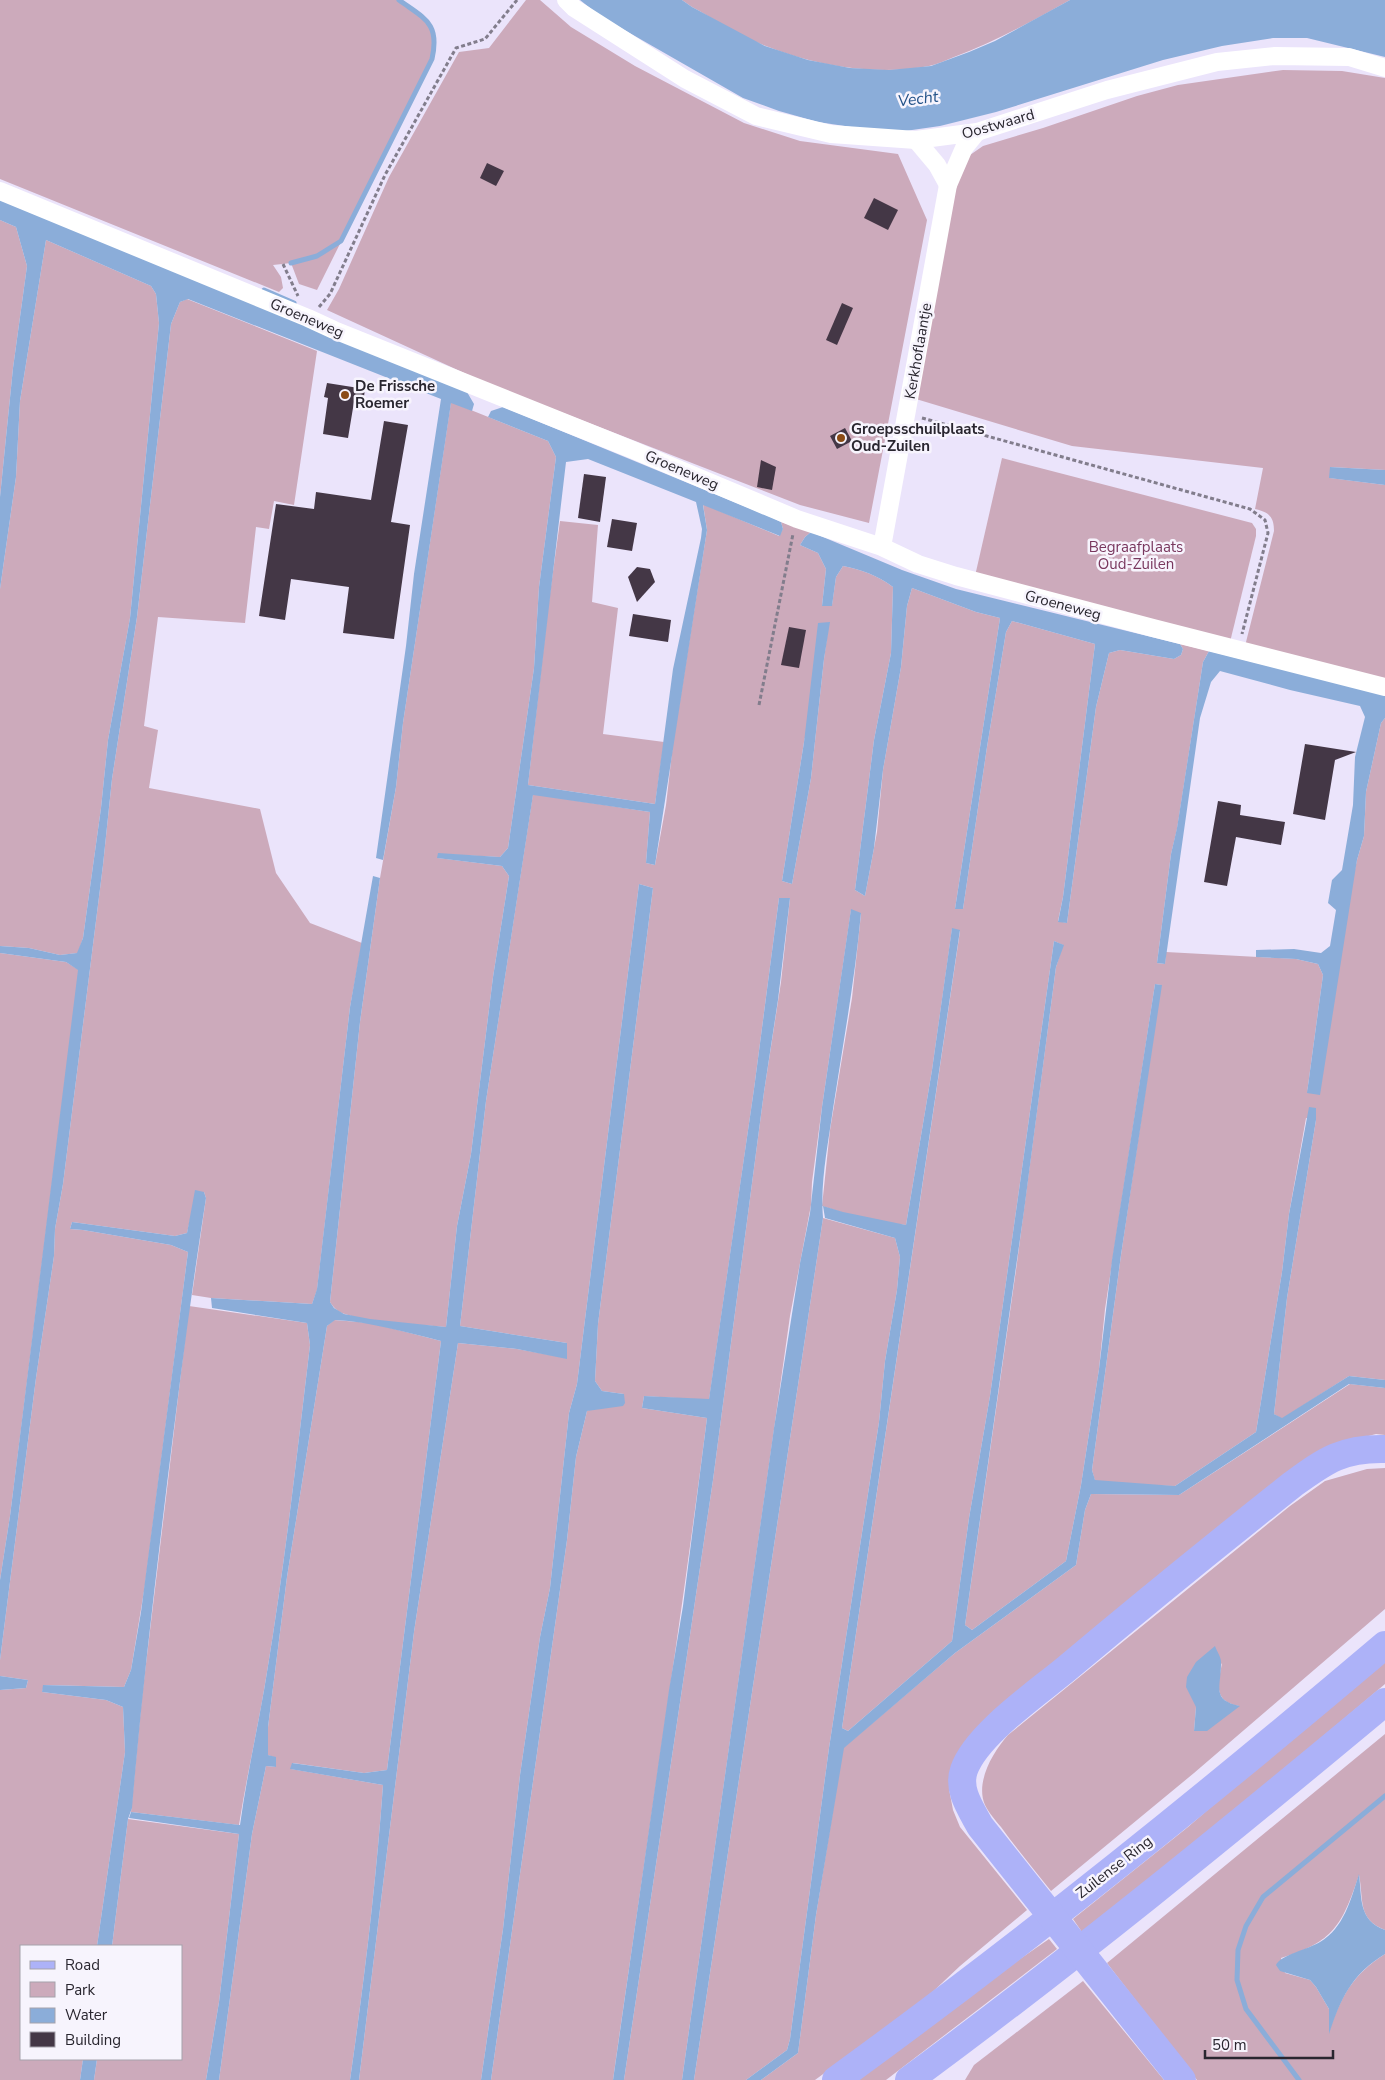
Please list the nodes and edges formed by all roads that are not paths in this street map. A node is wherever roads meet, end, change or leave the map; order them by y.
1 (570, 4) edge
2 (1385, 68) edge
3 (977, 132) junction
4 (916, 140) junction
5 (948, 185) junction
6 (0, 191) edge
7 (882, 547) junction
8 (1385, 687) edge
9 (1385, 1449) edge
10 (1385, 1645) edge
11 (1385, 1702) edge
12 (945, 2067) edge
13 (836, 2080) edge
14 (910, 2080) edge
15 (1182, 2080) edge

1 - 4 street, Oostwaard
2 - 3 street, Oostwaard
3 - 4 street, Oostwaard
3 - 5 street, Kerkhoflaantje
4 - 5 street
5 - 7 street, Kerkhoflaantje
6 - 7 street, Groeneweg
7 - 8 street, Groeneweg
9 - 15 main road
10 - 13 main road, Zuilense Ring
11 - 12 main road
12 - 14 main road

